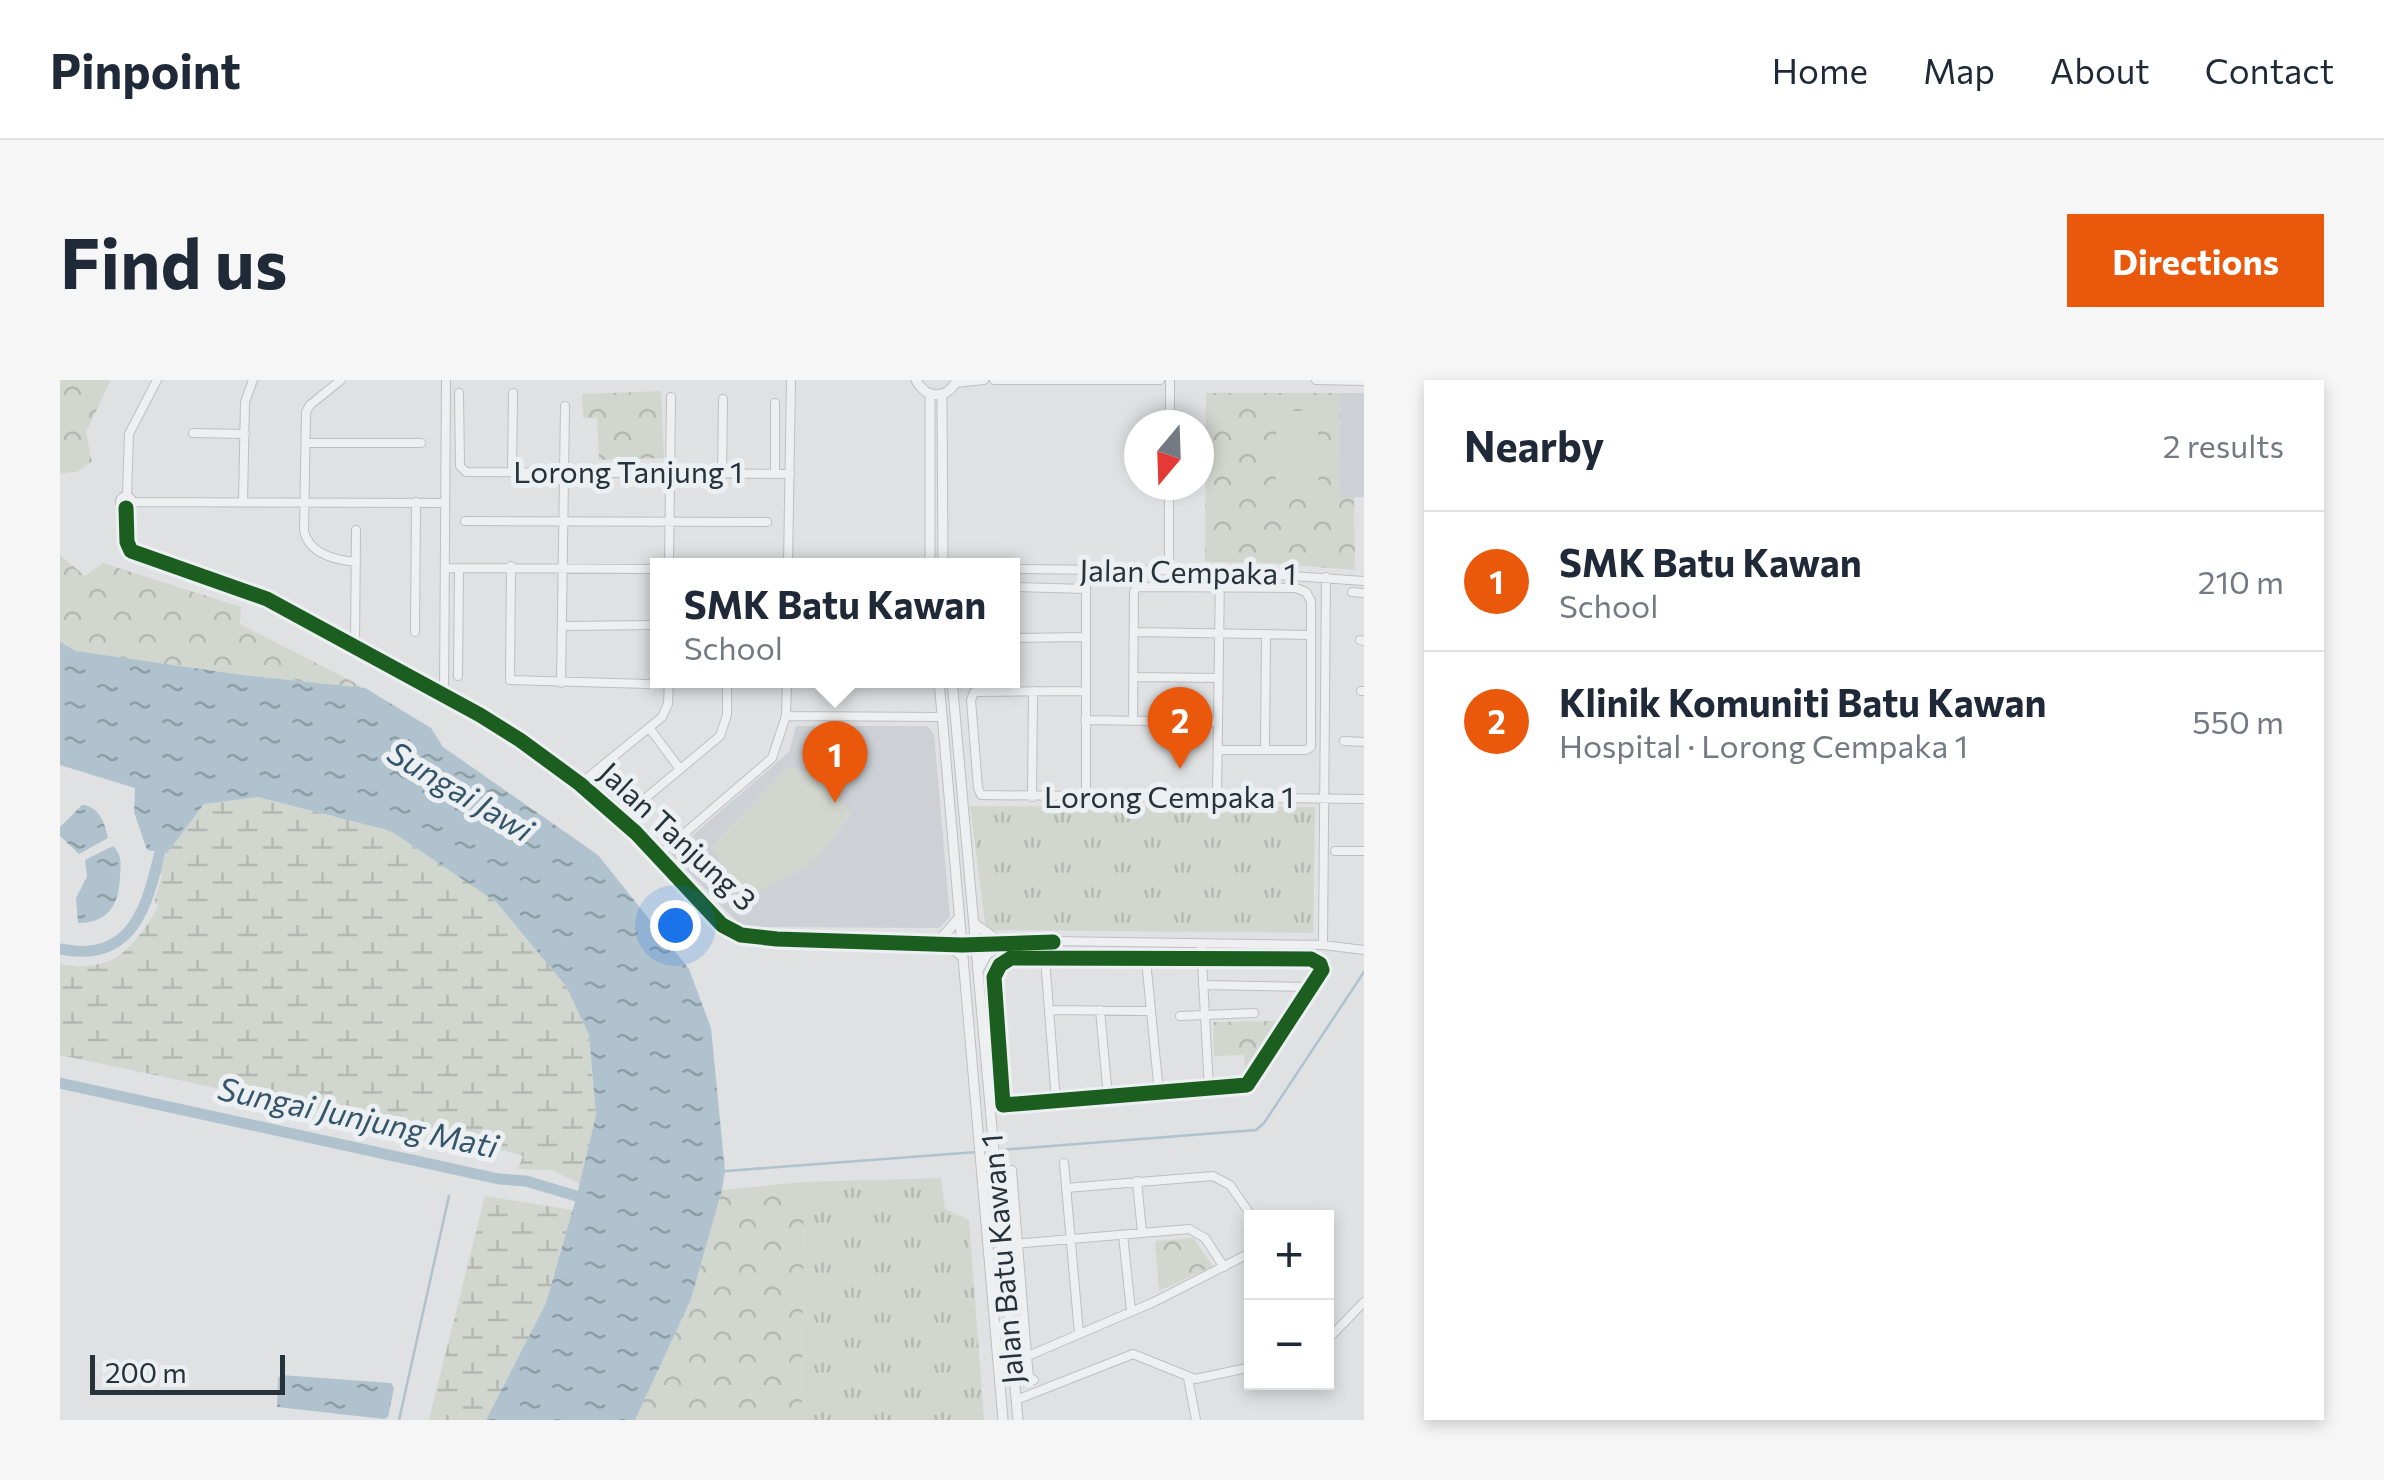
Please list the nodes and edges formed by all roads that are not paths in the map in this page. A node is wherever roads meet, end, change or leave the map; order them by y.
1 (158, 380) edge
2 (254, 380) edge
3 (341, 380) edge
4 (446, 380) edge
5 (790, 380) edge
6 (916, 380) edge
7 (984, 380) edge
8 (994, 380) edge
9 (1160, 380) edge
10 (1170, 380) edge
11 (1316, 380) edge
12 (957, 381) edge
13 (1364, 381) edge
14 (459, 392) dead end
15 (513, 393) dead end
16 (930, 394) junction
17 (942, 395) junction
18 (671, 398) dead end
19 (723, 399) dead end
20 (775, 403) dead end
21 (565, 406) dead end
22 (1170, 410) edge
23 (193, 433) dead end
24 (245, 434) junction
25 (306, 443) junction
26 (421, 443) dead end
27 (512, 473) junction
28 (564, 473) junction
29 (670, 474) junction
30 (722, 474) junction
31 (775, 474) junction
32 (790, 474) junction
33 (1170, 500) edge
34 (243, 501) junction
35 (304, 501) junction
36 (128, 502) junction
37 (416, 502) junction
38 (445, 503) junction
39 (465, 521) dead end
40 (563, 522) junction
41 (670, 522) junction
42 (767, 522) dead end
43 (356, 530) dead end
44 (669, 558) edge
45 (788, 558) edge
46 (930, 558) edge
47 (943, 558) edge
48 (356, 562) junction
49 (510, 566) junction
50 (562, 566) junction
51 (445, 568) junction
52 (458, 569) junction
53 (650, 569) edge
54 (1020, 569) edge
55 (1086, 570) junction
56 (1169, 571) junction
57 (1220, 571) junction
58 (1326, 577) junction
59 (1364, 581) edge
60 (1220, 586) junction
61 (1020, 588) edge
62 (1086, 589) junction
63 (1352, 592) dead end
64 (1364, 592) edge
65 (650, 624) edge
66 (562, 626) junction
67 (415, 632) dead end
68 (1134, 632) junction
69 (1219, 634) junction
70 (1266, 634) junction
71 (1311, 635) junction
72 (1086, 637) junction
73 (1020, 638) edge
74 (355, 646) junction
75 (458, 676) dead end
76 (1134, 676) junction
77 (1219, 678) junction
78 (561, 683) junction
79 (648, 684) dead end
80 (668, 688) edge
81 (726, 688) edge
82 (787, 688) edge
83 (940, 688) edge
84 (953, 688) edge
85 (1033, 690) junction
86 (1085, 690) junction
87 (444, 695) junction
88 (786, 716) junction
89 (942, 717) junction
90 (1085, 720) junction
91 (1133, 721) junction
92 (1218, 722) junction
93 (650, 728) junction
94 (1344, 741) dead end
95 (1364, 742) edge
96 (1218, 750) junction
97 (1266, 750) junction
98 (680, 769) junction
99 (580, 784) junction
100 (1032, 797) junction
101 (1086, 797) junction
102 (1217, 798) junction
103 (1324, 798) junction
104 (1364, 799) edge
105 (636, 806) dead end
106 (1334, 851) dead end
107 (1364, 851) edge
108 (658, 856) junction
109 (960, 918) junction
110 (973, 922) junction
111 (940, 942) junction
112 (960, 942) junction
113 (975, 942) junction
114 (1000, 942) junction
115 (1201, 943) junction
116 (1323, 944) junction
117 (1364, 950) edge
118 (963, 957) junction
119 (1046, 958) junction
120 (1146, 960) junction
121 (1202, 960) junction
122 (978, 973) junction
123 (1203, 985) junction
124 (1312, 987) junction
125 (1049, 1010) junction
126 (1100, 1010) junction
127 (1151, 1011) junction
128 (1206, 1014) junction
129 (1254, 1014) dead end
130 (1180, 1016) dead end
131 (1210, 1088) junction
132 (1159, 1093) junction
133 (1108, 1097) junction
134 (1056, 1101) junction
135 (1064, 1163) dead end
136 (1012, 1170) dead end
137 (1137, 1181) junction
138 (1066, 1188) junction
139 (1247, 1210) edge
140 (1142, 1233) junction
141 (1122, 1235) junction
142 (1071, 1239) junction
143 (1016, 1244) junction
144 (1000, 1246) junction
145 (1244, 1256) edge
146 (1224, 1267) junction
147 (1364, 1302) edge
148 (1131, 1312) junction
149 (1334, 1332) edge
150 (1079, 1334) junction
151 (1027, 1356) junction
152 (1014, 1362) junction
153 (1244, 1368) edge
154 (1188, 1378) junction
155 (1034, 1380) dead end
156 (1016, 1400) junction
157 (1003, 1420) edge
158 (1018, 1420) edge
159 (1196, 1420) edge

1 - 36 street
2 - 24 street
3 - 25 street
4 - 38 street
5 - 32 street
6 - 16 street
7 - 12 street
8 - 9 street
10 - 22 street
11 - 13 street
12 - 17 street
14 - 27 street, Lorong Tanjung 1
15 - 27 street
16 - 17 street
16 - 46 street
17 - 47 street
18 - 29 street
19 - 30 street
20 - 31 street
21 - 28 street
23 - 24 street
24 - 34 street
25 - 26 street
25 - 35 street
27 - 28 street, Lorong Tanjung 1
28 - 29 street, Lorong Tanjung 1
28 - 40 street
29 - 30 street, Lorong Tanjung 1
29 - 41 street
30 - 31 street, Lorong Tanjung 1
31 - 32 street, Lorong Tanjung 1
32 - 45 street
33 - 56 street
34 - 35 street
34 - 36 street
35 - 37 street
35 - 48 street
36 - 74 street, Jalan Tanjung 3
37 - 38 street
37 - 67 street
38 - 51 street
39 - 40 street
40 - 41 street
40 - 50 street
41 - 42 street
41 - 44 street
43 - 48 street
48 - 74 street
49 - 50 street
49 - 52 street
49 - 78 street
50 - 53 street
50 - 66 street
51 - 52 street
51 - 87 street
52 - 75 street
54 - 55 street, Jalan Cempaka 1
55 - 56 street, Jalan Cempaka 1
55 - 62 street
56 - 57 street, Jalan Cempaka 1
57 - 58 street, Jalan Cempaka 1
57 - 60 street
58 - 59 street, Jalan Cempaka 1
58 - 103 street
60 - 68 street, Jalan Cempaka 1
60 - 69 street
60 - 71 street, Jalan Cempaka 1
61 - 62 street
62 - 72 street
63 - 64 street
65 - 66 street
66 - 78 street
68 - 69 street
68 - 76 street
69 - 70 street
69 - 77 street
70 - 71 street
70 - 97 street
71 - 97 street
72 - 73 street
72 - 86 street
74 - 87 street, Jalan Tanjung 3
76 - 77 street
76 - 91 street
77 - 92 street
78 - 79 street
80 - 93 street
81 - 98 street
82 - 88 street
83 - 89 street, Jalan Batu Kawan 1
84 - 110 street, Jalan Batu Kawan 1
85 - 86 street
85 - 100 street
85 - 100 street, Lorong Cempaka 1
86 - 90 street
87 - 99 street, Jalan Tanjung 3
88 - 89 street
88 - 108 street
89 - 109 street, Jalan Batu Kawan 1
90 - 91 street
90 - 101 street
91 - 92 street
92 - 96 street
93 - 98 street
93 - 99 street
94 - 95 street
96 - 97 street
96 - 102 street
98 - 105 street
99 - 108 street, Jalan Tanjung 3
100 - 101 street, Lorong Cempaka 1
101 - 102 street, Lorong Cempaka 1
102 - 103 street, Lorong Cempaka 1
103 - 104 street, Lorong Cempaka 1
103 - 116 street
106 - 107 street
108 - 111 street, Jalan Tanjung 3
109 - 111 street
109 - 112 street, Jalan Batu Kawan 1
110 - 113 street, Jalan Batu Kawan 1
110 - 114 street
111 - 112 street, Jalan Tanjung 3
111 - 118 street
112 - 113 street, Jalan Tanjung 3
112 - 118 street, Jalan Batu Kawan 1
113 - 114 street, Jalan Tanjung 3
113 - 122 street, Jalan Batu Kawan 1
114 - 115 street, Jalan Tanjung 3
114 - 122 street
115 - 116 street, Jalan Tanjung 3
115 - 121 street
116 - 117 street, Jalan Tanjung 3
118 - 157 street, Jalan Batu Kawan 1
119 - 120 street
119 - 125 street
119 - 134 street
120 - 121 street
120 - 127 street
121 - 123 street
121 - 124 street
122 - 144 street, Jalan Batu Kawan 1
123 - 124 street
123 - 128 street
124 - 131 street
125 - 126 street
125 - 134 street
126 - 127 street
126 - 133 street
127 - 132 street
128 - 129 street
128 - 130 street
128 - 131 street
131 - 132 street
132 - 133 street
133 - 134 street
135 - 138 street
136 - 143 street
137 - 138 street
137 - 139 street
137 - 140 street
138 - 142 street
140 - 141 street
140 - 146 street
141 - 142 street
141 - 148 street
142 - 143 street
142 - 150 street
143 - 144 street
143 - 151 street
144 - 152 street, Jalan Batu Kawan 1
145 - 146 street
146 - 148 street
147 - 149 street
148 - 150 street
150 - 151 street
151 - 152 street
151 - 155 street
152 - 156 street, Jalan Batu Kawan 1
153 - 154 street
154 - 156 street
154 - 159 street
156 - 158 street, Jalan Batu Kawan 1

